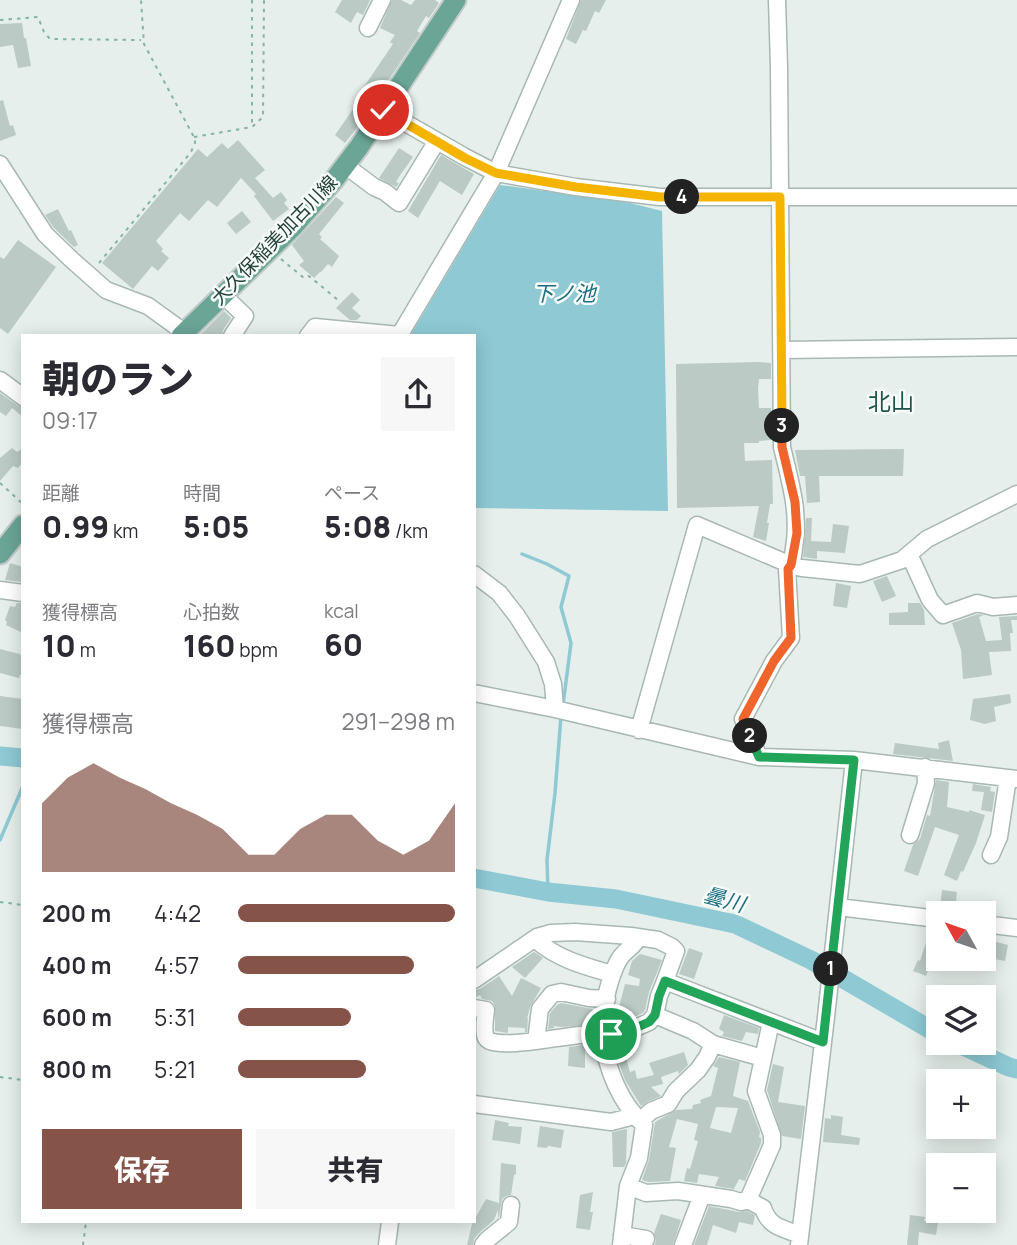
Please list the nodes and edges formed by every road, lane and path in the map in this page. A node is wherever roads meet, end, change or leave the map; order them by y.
1 (141, 0) edge
2 (252, 0) edge
3 (264, 0) edge
4 (382, 0) edge
5 (456, 0) edge
6 (571, 0) edge
7 (777, 0) edge
8 (0, 20) edge
9 (368, 28) dead end
10 (143, 40) junction
11 (383, 110) junction
12 (252, 127) junction
13 (193, 137) junction
14 (437, 141) junction
15 (0, 164) edge
16 (345, 166) junction
17 (496, 173) junction
18 (780, 197) junction
19 (1017, 197) edge
20 (269, 250) junction
21 (89, 275) junction
22 (223, 295) junction
23 (338, 300) dead end
24 (182, 334) edge
25 (233, 334) edge
26 (310, 334) edge
27 (380, 334) edge
28 (400, 334) edge
29 (1017, 347) edge
30 (781, 350) junction
31 (0, 380) edge
32 (21, 396) edge
33 (0, 483) edge
34 (1016, 496) edge
35 (21, 502) edge
36 (21, 528) edge
37 (0, 554) edge
38 (909, 554) junction
39 (791, 565) junction
40 (476, 576) edge
41 (0, 590) edge
42 (21, 593) edge
43 (1017, 605) edge
44 (476, 692) edge
45 (562, 711) junction
46 (639, 730) junction
47 (759, 757) junction
48 (846, 760) junction
49 (925, 767) junction
50 (1012, 778) edge
51 (910, 835) dead end
52 (991, 855) dead end
53 (0, 902) edge
54 (21, 905) edge
55 (838, 907) junction
56 (926, 918) edge
57 (996, 925) edge
58 (1017, 928) edge
59 (638, 937) junction
60 (535, 939) junction
61 (612, 974) junction
62 (476, 979) edge
63 (665, 981) junction
64 (607, 999) junction
65 (476, 1009) edge
66 (655, 1015) junction
67 (613, 1016) junction
68 (771, 1022) junction
69 (640, 1026) junction
70 (607, 1035) junction
71 (536, 1041) junction
72 (823, 1042) junction
73 (713, 1044) junction
74 (763, 1058) junction
75 (0, 1077) edge
76 (21, 1080) edge
77 (476, 1104) edge
78 (637, 1118) junction
79 (628, 1186) junction
80 (702, 1195) junction
81 (748, 1200) junction
82 (511, 1205) dead end
83 (86, 1223) edge
84 (390, 1223) edge
85 (646, 1238) dead end
86 (622, 1240) edge
87 (799, 1240) edge
88 (83, 1245) edge
89 (387, 1245) edge
90 (482, 1245) edge
91 (683, 1245) edge

1 - 10 path
2 - 12 path
3 - 12 path
4 - 9 street
5 - 11 main road, 大久保稲美加古川線
6 - 17 street
7 - 18 street
8 - 10 path
10 - 13 path
11 - 14 street
11 - 16 main road, 大久保稲美加古川線
12 - 13 path
13 - 21 path
14 - 16 street
14 - 17 street
15 - 21 street
16 - 20 main road, 大久保稲美加古川線
17 - 18 street
17 - 28 street
18 - 19 street
18 - 30 street
20 - 22 main road, 大久保稲美加古川線
20 - 23 path
21 - 24 street
22 - 24 main road, 大久保稲美加古川線
22 - 25 street
26 - 27 street
29 - 30 street
30 - 39 street
31 - 32 street
33 - 35 path
34 - 38 street
36 - 37 main road
38 - 39 street
38 - 43 street
39 - 46 street
39 - 47 street
40 - 45 street
41 - 42 street
44 - 45 street
45 - 46 street
46 - 47 street
47 - 48 street
48 - 49 street
48 - 55 street
49 - 50 street
49 - 51 street
50 - 52 street
53 - 54 path
55 - 56 street
55 - 72 street
57 - 58 street
59 - 60 street
59 - 61 street
59 - 63 street
60 - 61 street
60 - 62 street
61 - 64 street
63 - 66 street
63 - 68 street
64 - 67 street
64 - 71 street
65 - 71 street
66 - 69 street
66 - 73 street
67 - 69 street
67 - 70 street
68 - 72 street
68 - 74 street
69 - 70 street
70 - 71 street
70 - 78 street
72 - 87 street
73 - 74 street
73 - 78 street
74 - 81 street
75 - 76 path
77 - 78 street
78 - 79 street
79 - 80 street
79 - 86 street
80 - 81 street
80 - 91 street
81 - 87 street
82 - 90 street
83 - 88 path
84 - 89 street
85 - 86 street

